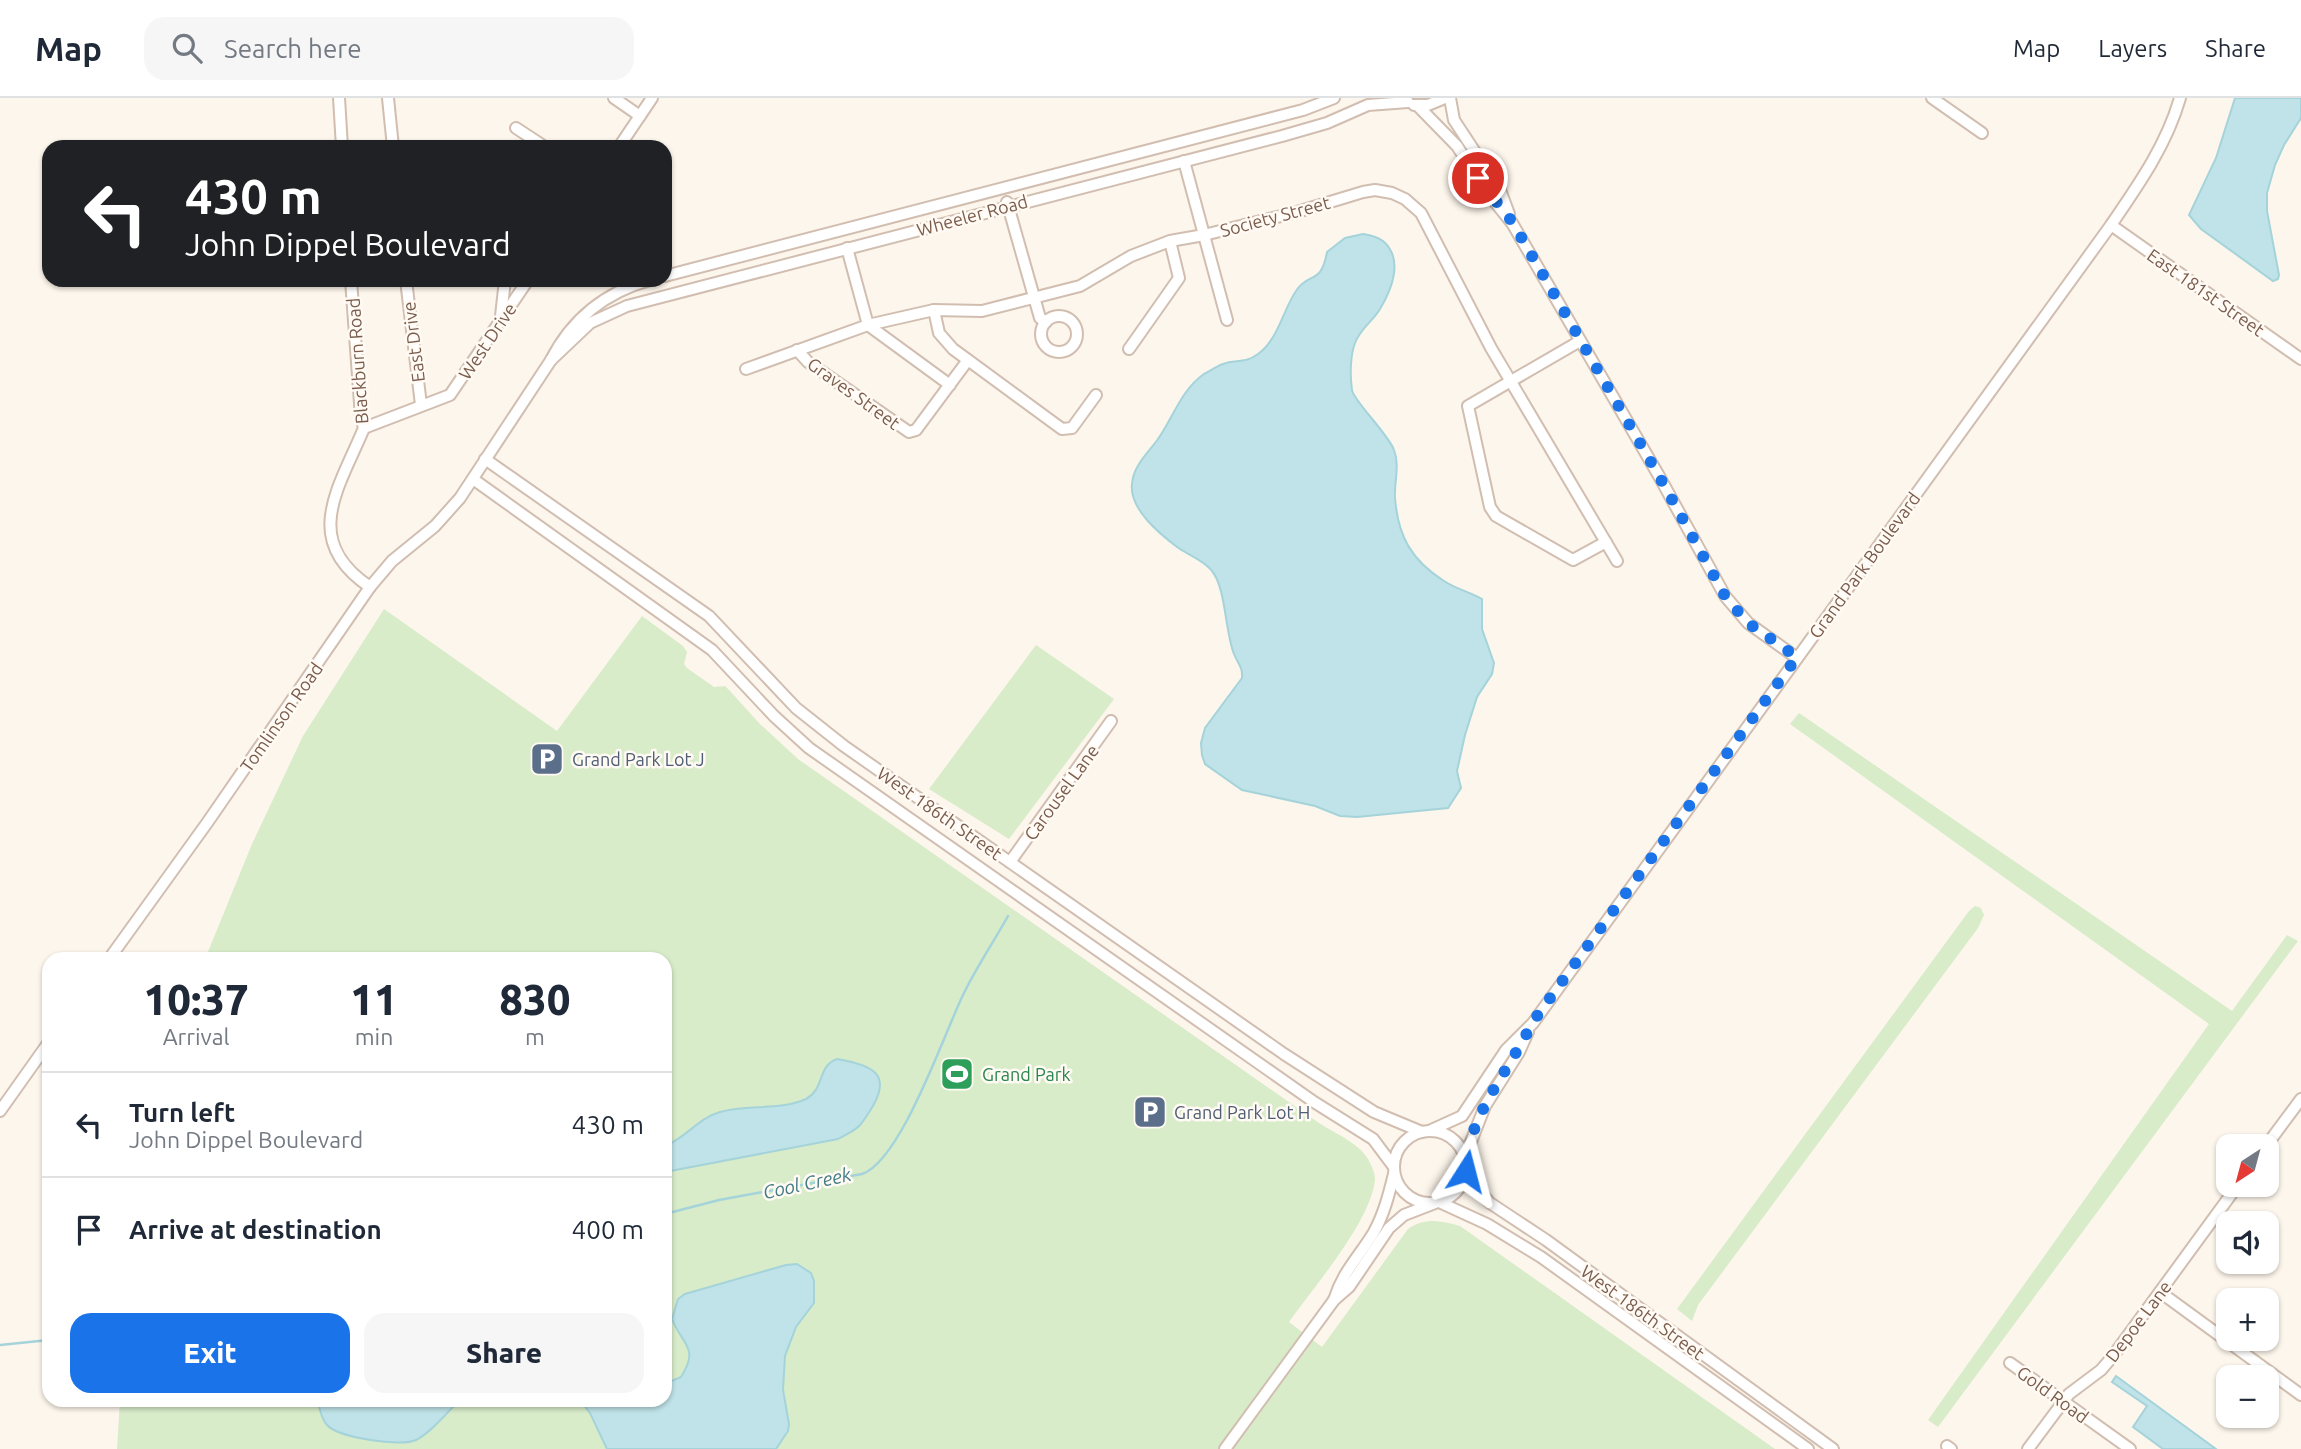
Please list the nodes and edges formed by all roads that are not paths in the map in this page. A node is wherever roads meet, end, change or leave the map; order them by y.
1 (339, 98) edge
2 (388, 98) edge
3 (614, 98) edge
4 (652, 98) edge
5 (1334, 98) edge
6 (1447, 98) edge
7 (1932, 98) edge
8 (2180, 98) edge
9 (1409, 102) edge
10 (640, 116) junction
11 (516, 128) dead end
12 (1982, 133) dead end
13 (342, 140) edge
14 (392, 140) edge
15 (534, 140) edge
16 (624, 140) edge
17 (1184, 161) junction
18 (1003, 189) junction
19 (1008, 206) junction
20 (1513, 223) junction
21 (2111, 225) junction
22 (1204, 235) junction
23 (1170, 241) junction
24 (847, 248) junction
25 (672, 274) edge
26 (352, 287) edge
27 (407, 287) edge
28 (504, 287) edge
29 (523, 287) edge
30 (630, 287) edge
31 (1035, 298) junction
32 (934, 310) junction
33 (1227, 320) dead end
34 (500, 322) junction
35 (1046, 322) dead end
36 (868, 325) junction
37 (1580, 341) junction
38 (1129, 349) dead end
39 (797, 350) junction
40 (2301, 359) edge
41 (551, 360) junction
42 (968, 360) junction
43 (746, 369) dead end
44 (1510, 381) junction
45 (950, 385) junction
46 (1096, 395) dead end
47 (421, 405) junction
48 (364, 428) junction
49 (485, 459) junction
50 (470, 484) junction
51 (1606, 542) junction
52 (1617, 561) dead end
53 (370, 587) junction
54 (1797, 657) junction
55 (1111, 721) dead end
56 (917, 798) junction
57 (905, 816) junction
58 (1010, 862) junction
59 (113, 952) edge
60 (1532, 1023) junction
61 (42, 1052) edge
62 (2301, 1099) edge
63 (0, 1111) edge
64 (1425, 1132) junction
65 (2275, 1134) edge
66 (1466, 1161) junction
67 (1394, 1170) junction
68 (2229, 1197) edge
69 (1437, 1203) junction
70 (2160, 1292) junction
71 (1334, 1300) junction
72 (2010, 1363) dead end
73 (2301, 1395) edge
74 (2063, 1401) junction
75 (2034, 1447) edge
76 (1224, 1449) edge
77 (1808, 1449) edge
78 (1833, 1449) edge
79 (2130, 1449) edge

1 - 13 street
2 - 14 street
3 - 10 street
4 - 10 street
5 - 18 street, Wheeler Road
6 - 9 street, Wheeler Road
6 - 20 street
7 - 12 street
8 - 21 street, Grand Park Boulevard
9 - 17 street, Wheeler Road
9 - 20 street
10 - 16 street
11 - 15 street
17 - 19 street, Wheeler Road
17 - 22 street
18 - 19 street
18 - 25 street, Wheeler Road
19 - 24 street, Wheeler Road
19 - 31 street
20 - 37 street
21 - 40 street, East 181st Street
21 - 54 street, Grand Park Boulevard
22 - 23 street, Society Street
22 - 33 street
22 - 44 street, Society Street
23 - 31 street, Society Street
23 - 38 street
24 - 36 street
24 - 41 street, Wheeler Road
26 - 48 street, Blackburn Road
27 - 47 street, East Drive
28 - 34 street
29 - 34 street, West Drive
30 - 41 street, Wheeler Road
31 - 32 street, Society Street
31 - 35 street
32 - 36 street, Society Street
32 - 42 street
34 - 47 street, West Drive
36 - 39 street, Society Street
36 - 45 street
37 - 44 street
37 - 54 street
39 - 43 street, Society Street
39 - 45 street, Graves Street
41 - 49 street, Wheeler Road
42 - 45 street
42 - 46 street
44 - 51 street, Society Street
44 - 51 street
47 - 48 street, West Drive
48 - 53 street, Blackburn Road
49 - 50 street, Wheeler Road
49 - 56 street, West 186th Street
50 - 53 street, Tomlinson Road
50 - 57 street, West 186th Street
51 - 52 street, Society Street
53 - 59 street, Tomlinson Road
54 - 60 street, Grand Park Boulevard
55 - 58 street, Carousel Lane
56 - 57 street
56 - 58 street, West 186th Street
57 - 67 street, West 186th Street
58 - 64 street, West 186th Street
60 - 64 street, Grand Park Boulevard
60 - 66 street, Grand Park Boulevard
61 - 63 street
62 - 65 street
64 - 66 street
64 - 67 street
66 - 69 street
66 - 78 street, West 186th Street
67 - 69 street
67 - 71 street
68 - 70 street, Depoe Lane
69 - 71 street
69 - 77 street, West 186th Street
70 - 73 street
70 - 74 street, Depoe Lane
71 - 76 street
72 - 74 street, Gold Road
74 - 75 street, Depoe Lane
74 - 79 street, Gold Road

